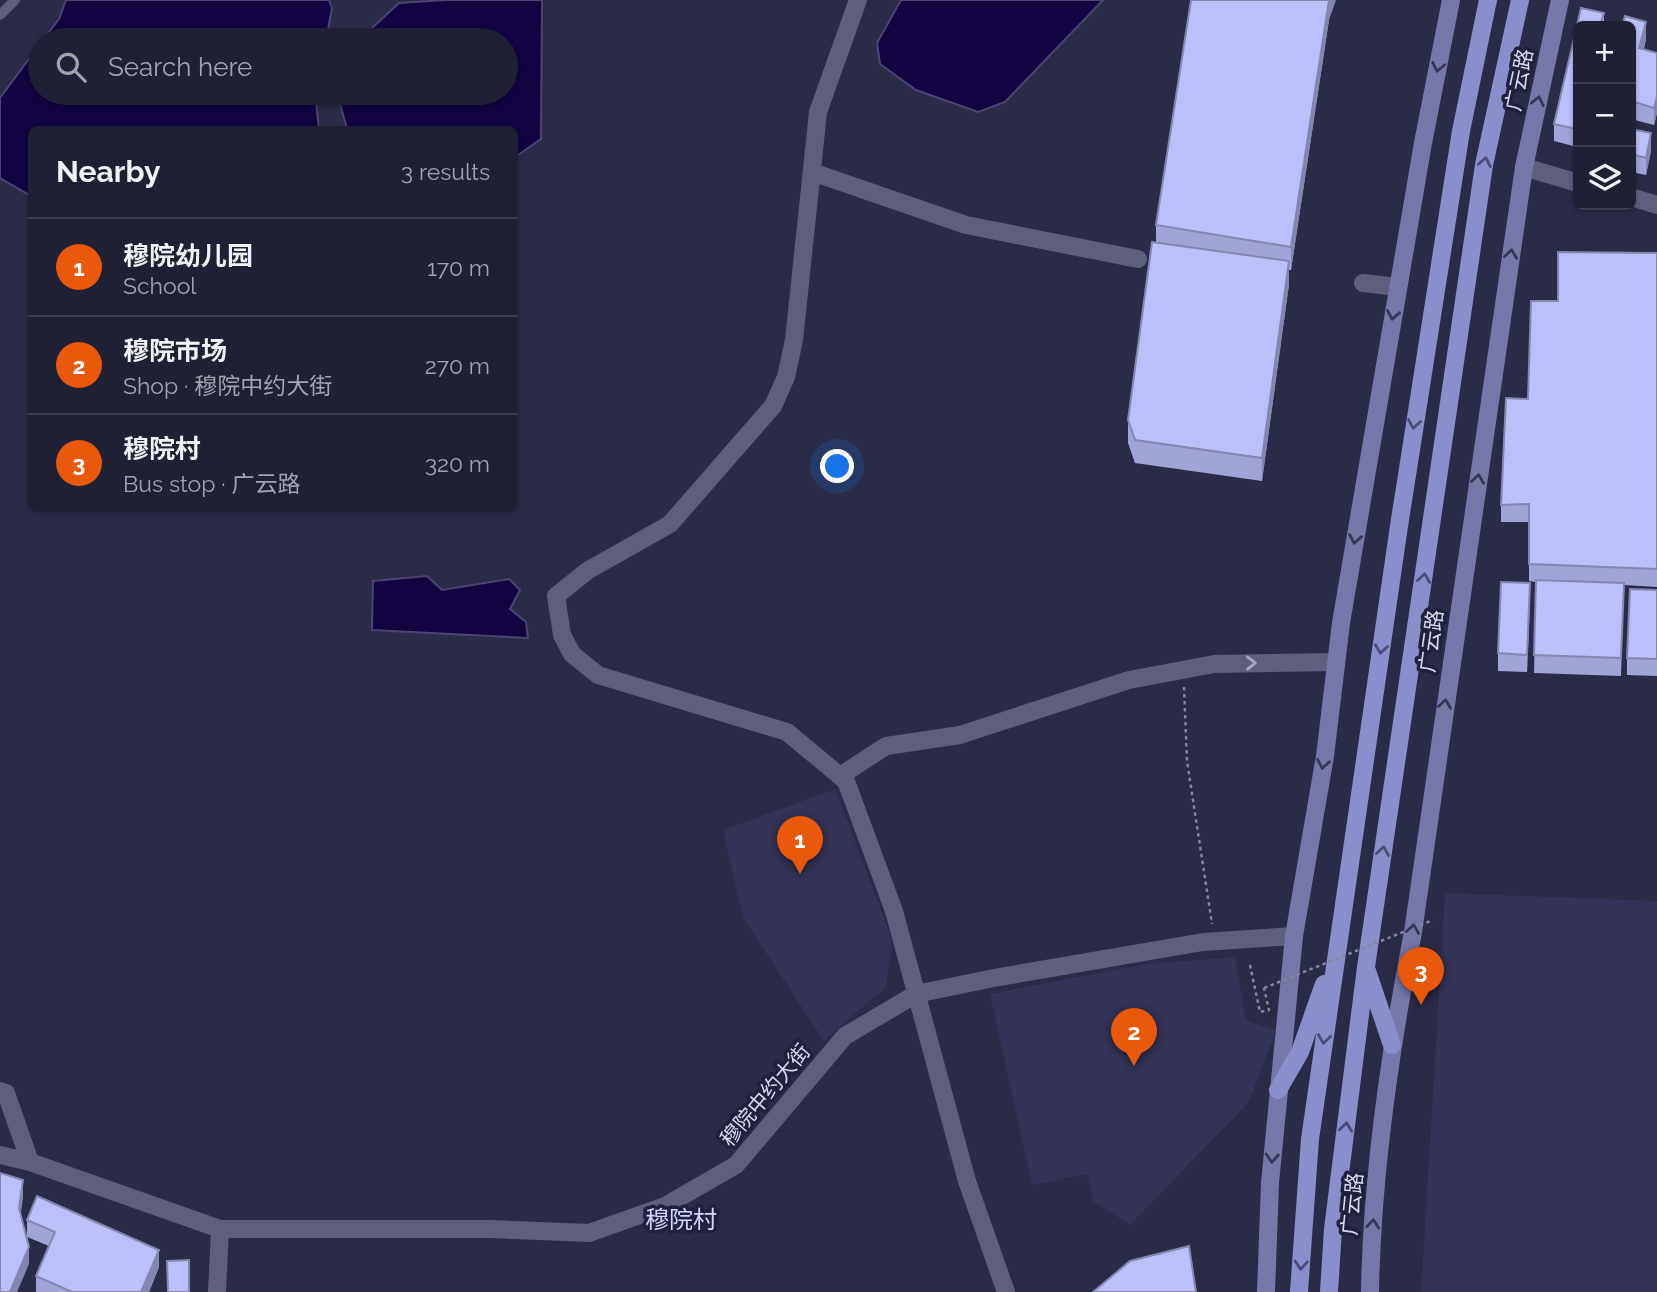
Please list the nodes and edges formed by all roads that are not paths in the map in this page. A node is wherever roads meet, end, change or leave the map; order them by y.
1 (15, 0) edge
2 (858, 0) edge
3 (1451, 0) edge
4 (1488, 0) edge
5 (1520, 0) edge
6 (1560, 0) edge
7 (0, 15) edge
8 (1524, 167) junction
9 (812, 173) junction
10 (1573, 182) edge
11 (1636, 199) edge
12 (1657, 205) edge
13 (1138, 259) dead end
14 (1363, 283) dead end
15 (1398, 287) junction
16 (1336, 662) junction
17 (840, 776) junction
18 (1294, 936) junction
19 (1337, 947) junction
20 (1366, 967) junction
21 (916, 994) junction
22 (1392, 1045) junction
23 (1278, 1090) junction
24 (0, 1091) edge
25 (0, 1155) edge
26 (30, 1162) junction
27 (220, 1229) junction
28 (217, 1292) edge
29 (1006, 1292) edge
30 (1266, 1292) edge
31 (1300, 1292) edge
32 (1329, 1292) edge
33 (1370, 1292) edge

1 - 7 lane
2 - 9 street
3 -> 15 main road
4 -> 19 main road
20 -> 5 main road, 广云路
8 -> 6 main road, 广云路
8 - 10 street
22 -> 8 main road, 广云路
9 - 13 street
9 - 17 street
11 - 12 street
14 - 15 street
15 -> 16 main road
17 -> 16 street
16 -> 18 main road
17 - 21 street
18 - 21 street, 穆院中约大街
18 - 23 main road
19 - 23 main road
19 -> 31 main road
20 - 22 main road
32 -> 20 main road, 广云路
21 - 27 street, 穆院中约大街
21 - 29 street
33 -> 22 main road, 广云路
23 -> 30 main road
24 - 26 street
25 - 26 street, 穆院中约大街
26 - 27 street, 穆院中约大街
27 - 28 street

